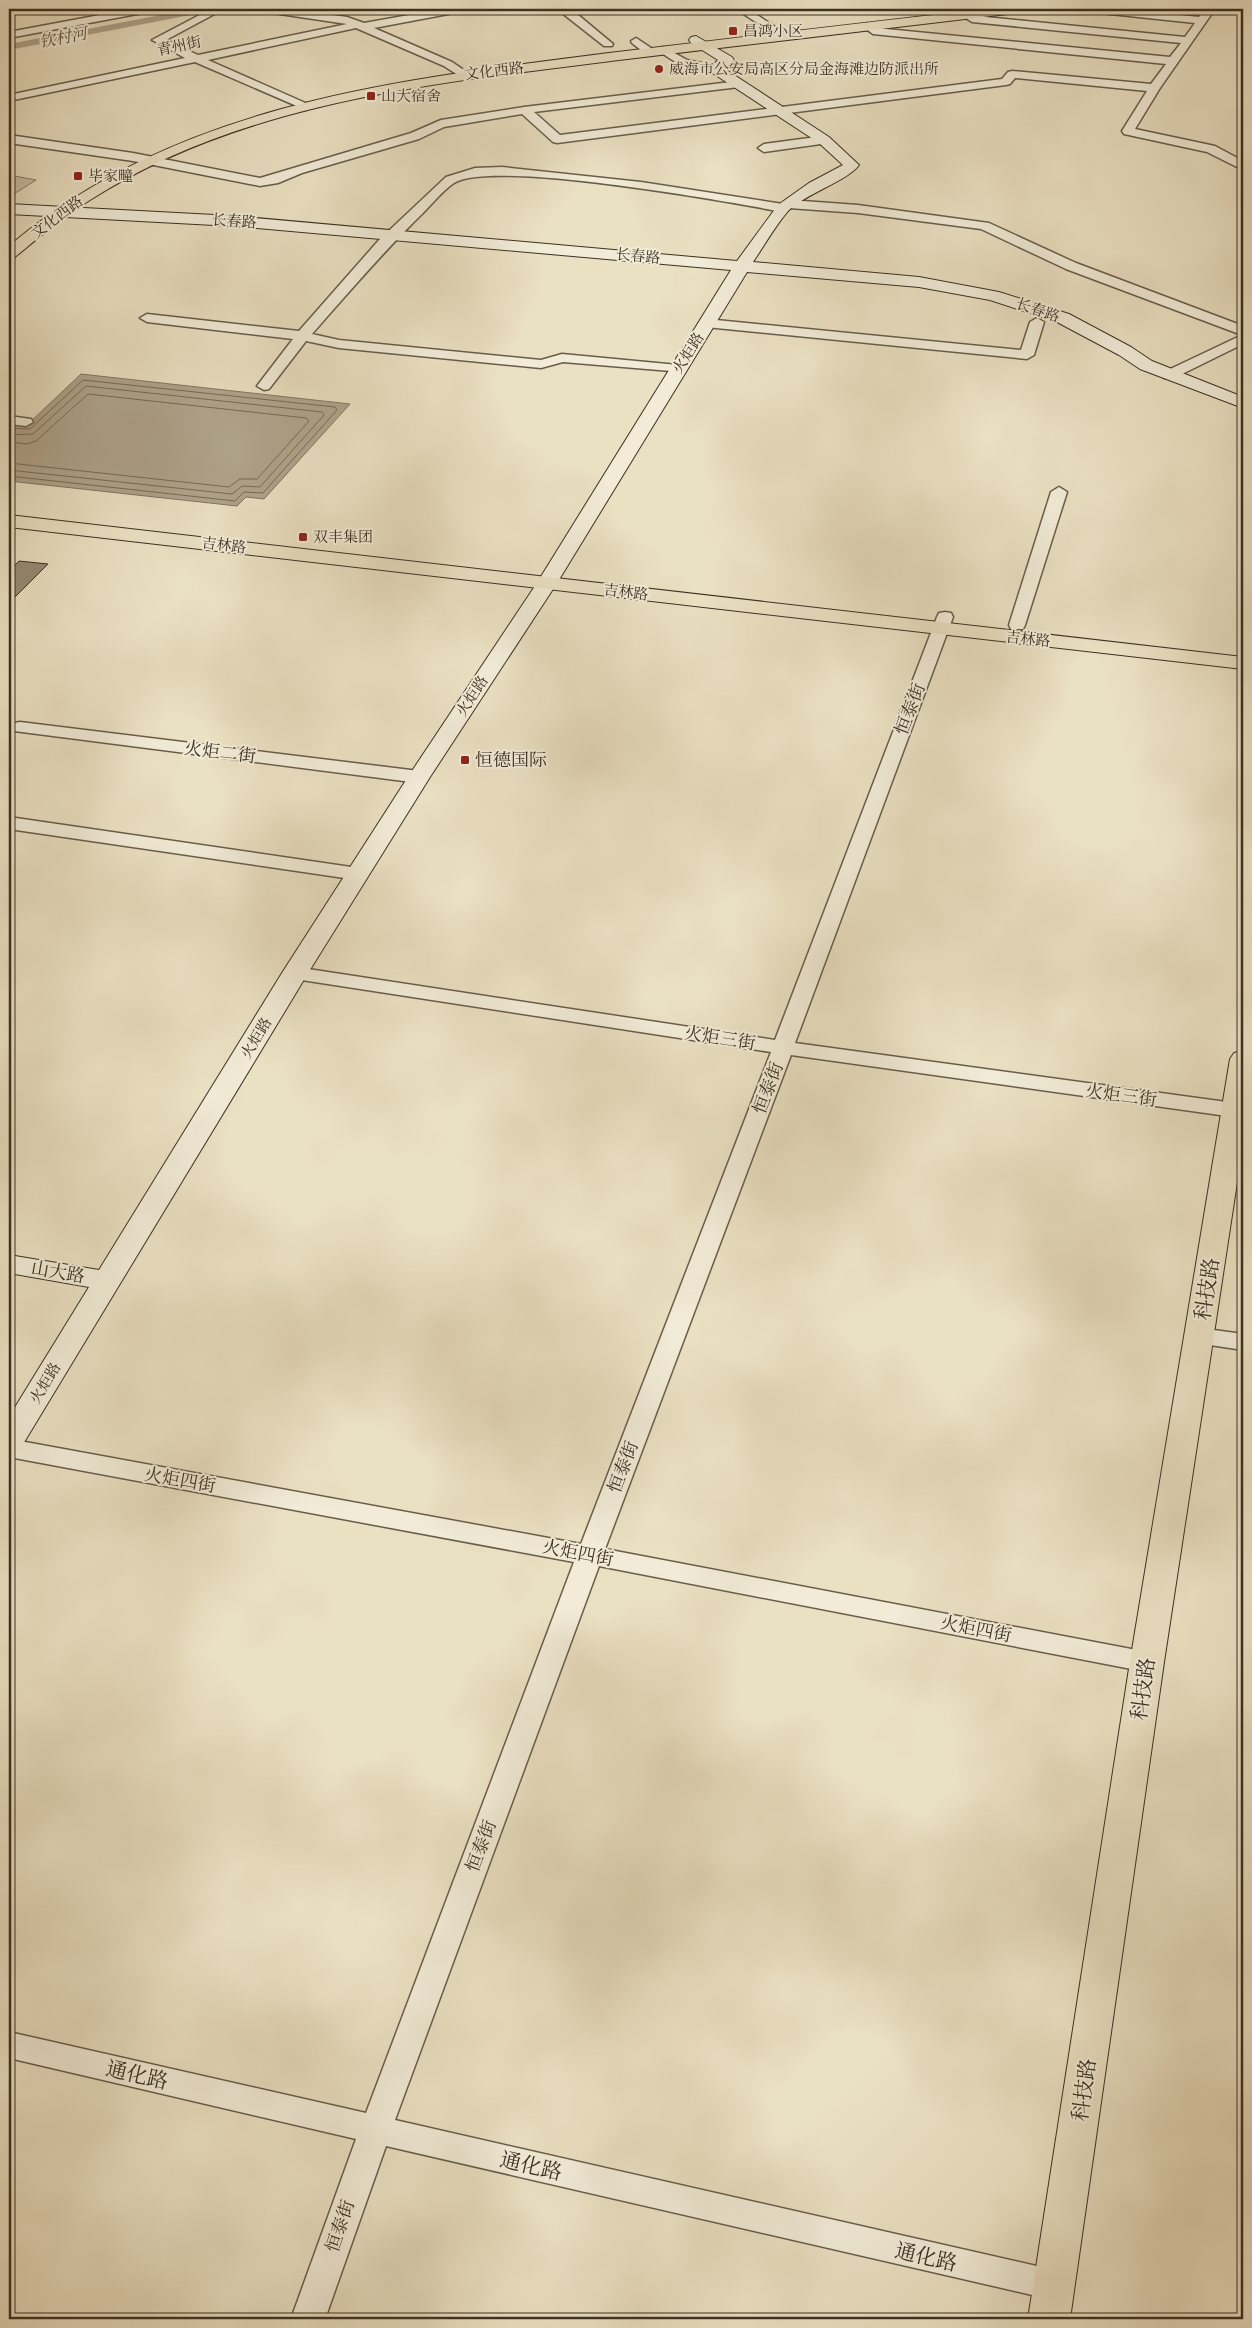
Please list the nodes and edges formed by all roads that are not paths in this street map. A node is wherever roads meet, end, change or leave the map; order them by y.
1 (148, 9) edge
2 (266, 9) edge
3 (459, 9) edge
4 (564, 9) edge
5 (604, 9) edge
6 (741, 9) edge
7 (1016, 9) edge
8 (1091, 9) edge
9 (1210, 9) edge
10 (215, 11) dead end
11 (962, 12) edge
12 (1202, 20) junction
13 (359, 26) junction
14 (868, 26) junction
15 (779, 33) junction
16 (9, 35) edge
17 (1186, 40) junction
18 (700, 43) junction
19 (608, 44) dead end
20 (648, 47) junction
21 (196, 58) junction
22 (1172, 62) junction
23 (716, 69) junction
24 (462, 72) junction
25 (739, 84) junction
26 (1154, 88) junction
27 (9, 98) edge
28 (292, 101) junction
29 (306, 107) junction
30 (524, 110) junction
31 (782, 111) junction
32 (9, 139) edge
33 (824, 140) junction
34 (764, 148) dead end
35 (133, 157) junction
36 (150, 161) junction
37 (1243, 166) edge
38 (60, 200) junction
39 (786, 206) junction
40 (9, 209) edge
41 (39, 210) junction
42 (21, 223) dead end
43 (395, 235) junction
44 (9, 254) edge
45 (742, 266) junction
46 (146, 318) dead end
47 (1037, 322) dead end
48 (706, 323) junction
49 (1243, 332) edge
50 (304, 336) junction
51 (1243, 339) edge
52 (678, 368) junction
53 (1169, 375) junction
54 (264, 386) dead end
55 (1243, 403) edge
56 (9, 420) edge
57 (26, 422) dead end
58 (1059, 492) dead end
59 (9, 510) edge
60 (9, 521) edge
61 (550, 577) junction
62 (943, 623) junction
63 (1017, 625) junction
64 (1243, 650) edge
65 (1243, 663) edge
66 (13, 731) edge
67 (419, 777) junction
68 (9, 823) edge
69 (358, 874) junction
70 (295, 973) junction
71 (783, 1048) junction
72 (1243, 1060) edge
73 (1234, 1110) junction
74 (9, 1264) edge
75 (107, 1281) junction
76 (1199, 1336) junction
77 (1243, 1342) edge
78 (9, 1442) edge
79 (9, 1448) edge
80 (589, 1555) junction
81 (1147, 1662) junction
82 (9, 2045) edge
83 (374, 2130) junction
84 (1054, 2285) junction
85 (308, 2319) edge
86 (1049, 2319) edge

1 - 16 street
2 - 13 street
3 - 13 street, 青州街
4 - 5 street
4 - 19 street
6 - 15 street
7 - 11 main road, 文化西路
8 - 12 street
9 - 12 street
10 - 21 street
11 - 14 main road, 文化西路
11 - 15 main road, 文化西路
11 - 17 street
12 - 17 street
13 - 21 street, 青州街
13 - 24 street
14 - 15 main road, 文化西路
14 - 22 street
15 - 18 main road, 文化西路
17 - 22 street
18 - 20 main road, 文化西路
18 - 20 main road, 文化西路
18 - 23 main road
20 - 23 street
20 - 24 main road, 文化西路
21 - 27 street, 青州街
21 - 28 street
22 - 26 street
23 - 25 main road, 火炬路
24 - 28 main road, 文化西路
24 - 29 main road, 文化西路
25 - 30 street
25 - 31 main road, 火炬路
26 - 31 street
26 - 37 street
28 - 29 street
28 - 35 main road, 文化西路
29 - 36 main road, 文化西路
30 - 31 street
30 - 36 street
31 - 33 main road, 火炬路
32 - 35 street
33 - 34 street
33 - 39 main road, 火炬路
35 - 36 street
35 - 38 main road, 文化西路
36 - 38 main road, 文化西路
38 - 41 main road, 长春路
38 - 43 main road, 长春路
38 - 44 main road, 文化西路
39 - 43 street
39 - 45 main road, 火炬路
39 - 49 street
40 - 41 main road, 长春路
41 - 42 main road, 文化西路
43 - 45 main road, 长春路
43 - 50 street
45 - 48 main road, 火炬路
45 - 53 main road, 长春路
46 - 50 street
47 - 48 street
48 - 52 main road, 火炬路
50 - 52 street
50 - 54 street
51 - 53 street
52 - 61 main road, 火炬路
53 - 55 main road, 长春路
56 - 57 street
58 - 63 street
59 - 61 main road, 吉林路
60 - 61 main road, 吉林路
61 - 62 main road, 吉林路
61 - 67 main road, 火炬路
62 - 63 main road, 吉林路
62 - 65 main road, 吉林路
62 - 71 street, 恒泰街
63 - 64 main road, 吉林路
66 - 67 street, 火炬二街
67 - 69 main road, 火炬路
68 - 69 street
69 - 70 main road, 火炬路
70 - 71 street, 火炬三街
70 - 75 main road, 火炬路
71 - 73 street, 火炬三街
71 - 80 street, 恒泰街
72 - 73 main road, 科技路
73 - 76 main road, 科技路
74 - 75 main road, 山大路
75 - 78 main road, 火炬路
76 - 77 street
76 - 81 main road, 科技路
79 - 80 street, 火炬四街
80 - 81 street, 火炬四街
80 - 83 street, 恒泰街
81 - 84 main road, 科技路
82 - 83 street, 通化路
83 - 84 street, 通化路
83 - 85 street, 恒泰街
84 - 86 main road, 科技路

